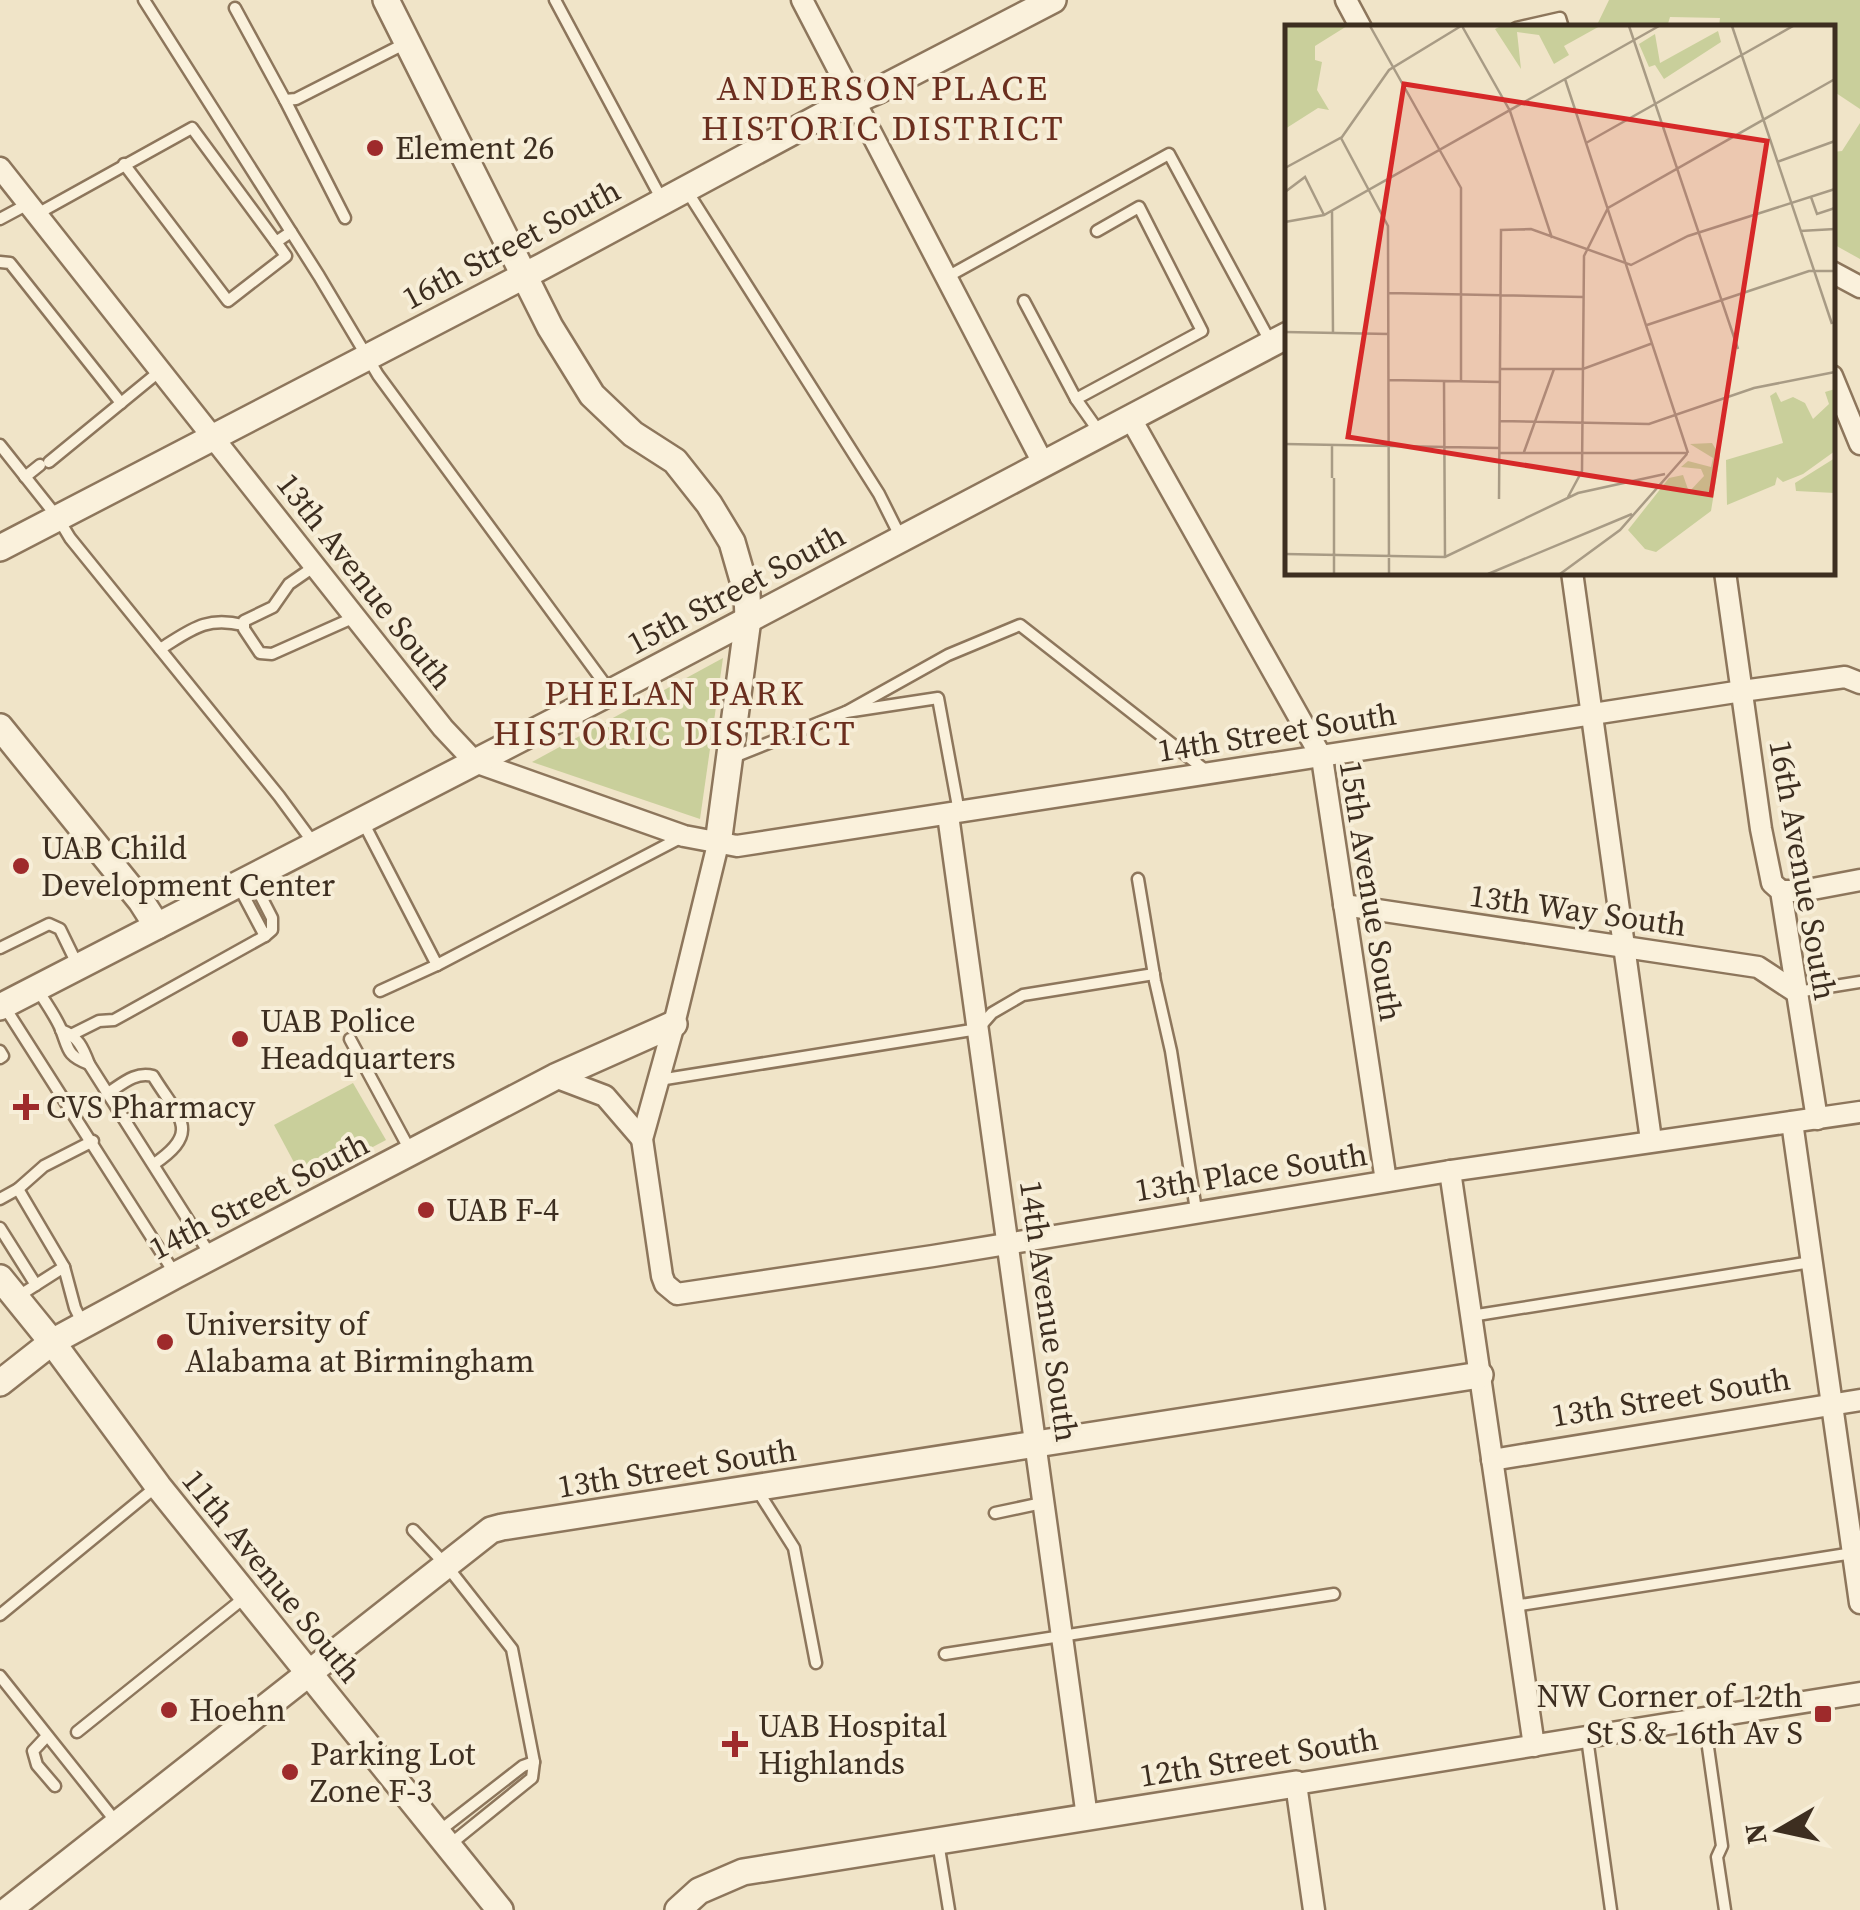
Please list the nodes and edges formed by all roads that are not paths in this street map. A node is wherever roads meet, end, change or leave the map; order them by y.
1 (144, 0) edge
2 (386, 0) edge
3 (555, 0) edge
4 (802, 0) edge
5 (1052, 0) edge
6 (1346, 0) edge
7 (235, 8) dead end
8 (1359, 25) edge
9 (1529, 25) edge
10 (1562, 25) edge
11 (407, 42) junction
12 (285, 100) junction
13 (855, 100) junction
14 (124, 164) junction
15 (0, 168) edge
16 (674, 195) junction
17 (32, 209) junction
18 (346, 218) dead end
19 (0, 219) edge
20 (1096, 230) dead end
21 (291, 232) junction
22 (276, 242) junction
23 (0, 262) edge
24 (526, 274) junction
25 (1835, 274) edge
26 (947, 276) junction
27 (1860, 288) edge
28 (1024, 301) dead end
29 (1279, 339) edge
30 (368, 356) junction
31 (160, 370) junction
32 (1835, 383) edge
33 (1076, 399) junction
34 (122, 402) junction
35 (1130, 418) junction
36 (1100, 434) junction
37 (212, 436) junction
38 (1860, 444) edge
39 (0, 445) edge
40 (1043, 463) junction
41 (26, 477) junction
42 (58, 518) junction
43 (902, 539) junction
44 (0, 548) edge
45 (315, 566) junction
46 (1572, 575) edge
47 (1726, 575) edge
48 (354, 617) junction
49 (748, 619) junction
50 (243, 624) junction
51 (160, 649) junction
52 (1855, 674) edge
53 (1742, 691) junction
54 (610, 692) junction
55 (846, 712) junction
56 (1591, 716) junction
57 (0, 728) edge
58 (730, 758) junction
59 (1322, 758) junction
60 (475, 762) junction
61 (1210, 775) junction
62 (953, 814) junction
63 (362, 821) junction
64 (684, 836) junction
65 (718, 844) junction
66 (315, 846) junction
67 (1138, 878) dead end
68 (1860, 880) edge
69 (244, 882) junction
70 (1781, 891) junction
71 (1344, 905) junction
72 (157, 926) junction
73 (0, 948) edge
74 (1624, 948) junction
75 (437, 965) junction
76 (79, 966) junction
77 (1154, 974) junction
78 (1860, 982) edge
79 (37, 988) junction
80 (380, 991) dead end
81 (1796, 992) junction
82 (1, 1004) edge
83 (674, 1024) junction
84 (978, 1029) junction
85 (67, 1032) junction
86 (350, 1039) dead end
87 (555, 1078) junction
88 (658, 1080) junction
89 (108, 1093) junction
90 (1860, 1112) edge
91 (1817, 1118) junction
92 (1792, 1122) junction
93 (642, 1139) junction
94 (1651, 1140) junction
95 (93, 1141) junction
96 (411, 1153) junction
97 (154, 1164) junction
98 (1450, 1171) junction
99 (1386, 1180) junction
100 (18, 1189) junction
101 (0, 1199) edge
102 (1196, 1210) junction
103 (0, 1228) edge
104 (1008, 1243) junction
105 (212, 1256) junction
106 (1812, 1262) junction
107 (64, 1267) junction
108 (176, 1275) junction
109 (17, 1287) edge
110 (1471, 1316) junction
111 (84, 1325) junction
112 (52, 1342) junction
113 (1480, 1376) junction
114 (0, 1383) edge
115 (1860, 1400) edge
116 (1832, 1404) junction
117 (1034, 1446) junction
118 (1492, 1460) junction
119 (158, 1486) junction
120 (756, 1488) junction
121 (1042, 1503) junction
122 (996, 1513) dead end
123 (413, 1530) dead end
124 (1853, 1553) junction
125 (446, 1564) junction
126 (1334, 1594) dead end
127 (246, 1596) junction
128 (1860, 1604) edge
129 (1513, 1606) junction
130 (0, 1615) edge
131 (1062, 1638) junction
132 (945, 1654) dead end
133 (816, 1664) dead end
134 (307, 1673) junction
135 (0, 1676) edge
136 (1860, 1693) edge
137 (1704, 1718) junction
138 (77, 1732) dead end
139 (47, 1736) junction
140 (1587, 1738) junction
141 (1534, 1746) junction
142 (534, 1762) junction
143 (1296, 1784) junction
144 (55, 1786) dead end
145 (1087, 1816) junction
146 (118, 1824) junction
147 (442, 1840) junction
148 (938, 1840) junction
149 (8, 1910) edge
150 (500, 1910) edge
151 (678, 1910) edge
152 (949, 1910) edge
153 (1314, 1910) edge
154 (1611, 1910) edge
155 (1725, 1910) edge

1 - 21 lane
2 - 11 street
3 - 16 lane
4 - 13 street
5 - 13 street, 16th Street South
6 - 8 street
7 - 12 lane
9 - 10 lane
11 - 12 lane
11 - 24 street
12 - 18 lane
13 - 16 street, 16th Street South
13 - 26 street
14 - 17 lane
14 - 22 lane
14 - 22 lane
15 - 17 street, 13th Avenue South
16 - 24 street, 16th Street South
16 - 43 lane
17 - 19 lane
17 - 31 street, 13th Avenue South
20 - 33 lane
21 - 22 lane
21 - 30 lane
23 - 34 lane
24 - 30 street, 16th Street South
24 - 49 street
25 - 27 street
26 - 29 lane
26 - 40 street
28 - 33 lane
29 - 35 street, 15th Street South
30 - 37 street, 16th Street South
30 - 54 lane
31 - 34 lane
31 - 37 street, 13th Avenue South
32 - 38 street
33 - 36 lane
34 - 41 lane
35 - 36 street, 15th Street South
35 - 59 street, 15th Avenue South
36 - 40 street, 15th Street South
37 - 42 street, 16th Street South
37 - 45 street, 13th Avenue South
39 - 41 lane
40 - 43 street, 15th Street South
41 - 42 lane
42 - 44 street, 16th Street South
42 - 51 lane
43 - 49 street, 15th Street South
45 - 48 street, 13th Avenue South
45 - 50 lane
46 - 56 street
47 - 53 street
48 - 50 lane
48 - 60 street, 13th Avenue South
49 - 54 street, 15th Street South
49 - 58 street
50 - 51 lane
51 - 66 lane
52 - 53 street, 14th Street South
53 - 56 street, 14th Street South
53 - 70 street, 16th Avenue South
54 - 60 street, 15th Street South
55 - 58 lane
55 - 61 lane
55 - 62 lane
56 - 59 street, 14th Street South
56 - 74 street
57 - 72 street
58 - 65 street
59 - 61 street, 14th Street South
59 - 71 street, 15th Avenue South
60 - 63 street, 15th Street South
60 - 64 street, 13th Avenue South
61 - 62 street, 14th Street South
62 - 65 street, 14th Street South
62 - 84 street, 14th Avenue South
63 - 66 street, 15th Street South
63 - 75 lane
64 - 65 street, 13th Avenue South
64 - 75 lane
65 - 83 street
66 - 69 street, 15th Street South
67 - 77 lane
68 - 70 street
69 - 72 street, 15th Street South
69 - 85 lane
70 - 81 street, 16th Avenue South
71 - 74 street, 13th Way South
71 - 99 street, 15th Avenue South
72 - 76 street, 15th Street South
73 - 76 lane
74 - 81 street, 13th Way South
74 - 94 street
75 - 80 lane
76 - 79 street, 15th Street South
77 - 84 lane
77 - 102 lane
78 - 81 lane
79 - 82 street, 15th Street South
79 - 85 lane
81 - 91 street, 16th Avenue South
82 - 95 lane
83 - 87 street, 14th Street South
83 - 88 street
84 - 88 lane
84 - 104 street, 14th Avenue South
85 - 89 lane
86 - 96 lane
87 - 93 street
87 - 96 street, 14th Street South
88 - 93 street
89 - 97 lane
89 - 97 lane
90 - 91 street, 13th Place South
91 - 92 street, 13th Place South
92 - 94 street, 13th Place South
92 - 106 street
93 - 104 street, 13th Place South
94 - 98 street, 13th Place South
95 - 100 lane
95 - 108 lane
96 - 105 street, 14th Street South
97 - 105 lane
98 - 99 street, 13th Place South
98 - 110 street
99 - 102 street, 13th Place South
100 - 101 lane
100 - 107 lane
102 - 104 street, 13th Place South
103 - 109 lane
104 - 117 street, 14th Avenue South
105 - 108 street, 14th Street South
106 - 110 lane
106 - 116 street
107 - 109 lane
107 - 111 lane
108 - 111 street, 14th Street South
109 - 112 street, 11th Avenue South
110 - 113 street
111 - 112 street, 14th Street South
112 - 114 street, 14th Street South
112 - 119 street, 11th Avenue South
113 - 117 street, 13th Street South
113 - 118 street
115 - 116 street, 13th Street South
116 - 118 street, 13th Street South
116 - 124 street
117 - 120 street, 13th Street South
117 - 121 street, 14th Avenue South
118 - 129 street
119 - 127 street, 11th Avenue South
119 - 130 lane
120 - 125 street, 13th Street South
120 - 133 lane
121 - 122 lane
121 - 131 street, 14th Avenue South
123 - 125 lane
124 - 128 street
124 - 129 lane
125 - 134 street, 13th Street South
125 - 142 lane
126 - 131 lane
127 - 134 street, 11th Avenue South
127 - 138 lane
129 - 141 street
131 - 132 lane
131 - 145 street, 14th Avenue South
134 - 146 street, 13th Street South
134 - 147 street, 11th Avenue South
135 - 139 lane
136 - 137 street, 12th Street South
137 - 140 street, 12th Street South
137 - 155 lane
139 - 144 lane
139 - 146 lane
140 - 141 street, 12th Street South
140 - 154 lane
141 - 143 street, 12th Street South
142 - 147 lane
142 - 147 lane
143 - 145 street, 12th Street South
143 - 153 street
145 - 148 street, 12th Street South
146 - 149 street, 13th Street South
147 - 150 street, 11th Avenue South
148 - 151 street, 12th Street South
148 - 152 lane

